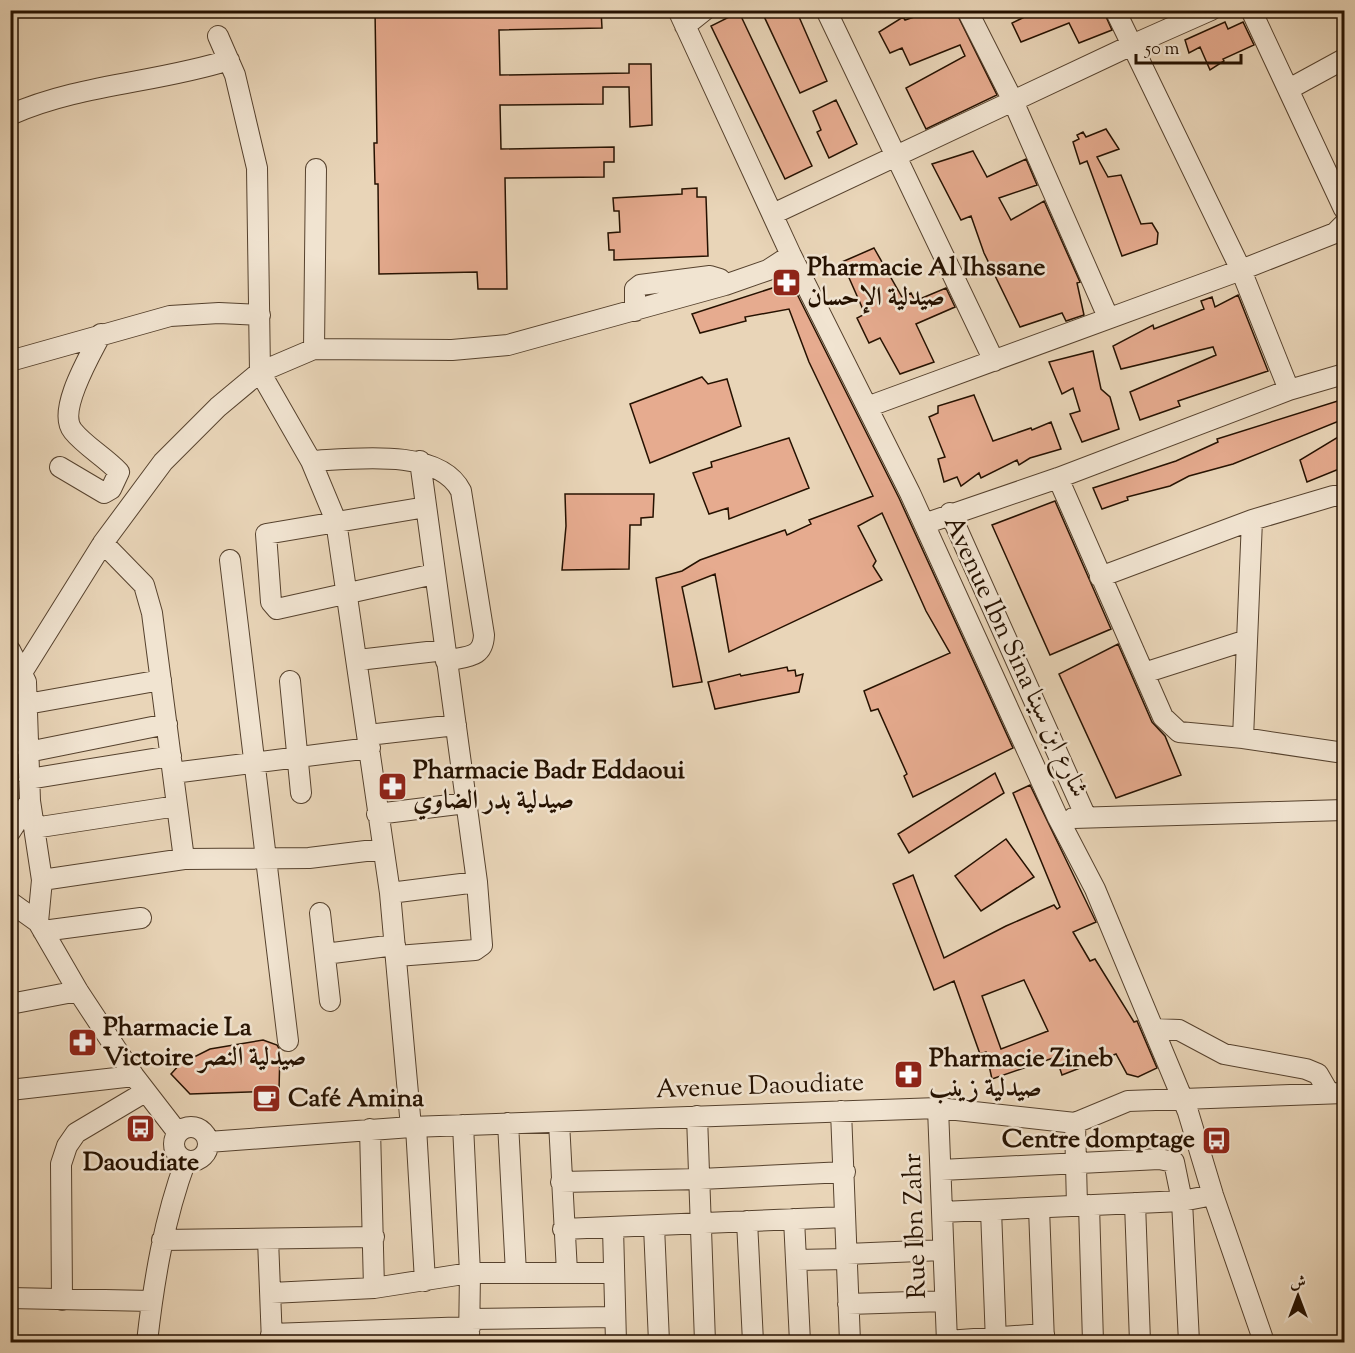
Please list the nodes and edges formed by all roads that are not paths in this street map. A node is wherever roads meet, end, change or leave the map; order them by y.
1 (705, 10) edge
2 (826, 10) edge
3 (967, 10) edge
4 (1115, 10) edge
5 (1211, 10) edge
6 (1251, 10) edge
7 (681, 18) edge
8 (218, 36) dead end
9 (1132, 45) junction
10 (1344, 59) edge
11 (229, 60) junction
12 (1288, 89) junction
13 (1013, 101) junction
14 (10, 116) edge
15 (897, 157) junction
16 (316, 169) dead end
17 (1344, 209) edge
18 (773, 214) junction
19 (1344, 224) edge
20 (791, 255) junction
21 (1241, 270) junction
22 (260, 315) junction
23 (1108, 317) junction
24 (101, 334) junction
25 (314, 349) junction
26 (10, 360) edge
27 (994, 361) junction
28 (260, 372) junction
29 (1344, 374) edge
30 (1289, 390) junction
31 (867, 407) junction
32 (311, 461) junction
33 (420, 461) junction
34 (60, 467) dead end
35 (1058, 478) junction
36 (1344, 496) edge
37 (426, 507) junction
38 (950, 513) junction
39 (1252, 520) junction
40 (336, 521) junction
41 (924, 524) junction
42 (103, 543) junction
43 (230, 560) dead end
44 (434, 574) junction
45 (1100, 577) junction
46 (348, 594) junction
47 (1247, 640) junction
48 (10, 650) edge
49 (446, 655) junction
50 (358, 660) junction
51 (1144, 673) junction
52 (20, 678) edge
53 (161, 680) junction
54 (290, 681) dead end
55 (27, 706) junction
56 (10, 724) edge
57 (166, 724) junction
58 (456, 725) junction
59 (1243, 738) junction
60 (369, 742) junction
61 (28, 752) junction
62 (1344, 753) edge
63 (298, 756) junction
64 (255, 762) junction
65 (172, 764) junction
66 (29, 779) junction
67 (301, 793) dead end
68 (30, 801) junction
69 (466, 803) junction
70 (177, 806) junction
71 (1344, 810) edge
72 (377, 814) junction
73 (1058, 818) junction
74 (1086, 818) junction
75 (34, 828) junction
76 (10, 832) edge
77 (382, 849) junction
78 (266, 858) junction
79 (184, 859) junction
80 (42, 880) junction
81 (477, 882) junction
82 (390, 893) junction
83 (10, 902) edge
84 (320, 913) dead end
85 (141, 918) dead end
86 (41, 927) junction
87 (396, 951) junction
88 (325, 954) junction
89 (78, 991) junction
90 (330, 1001) dead end
91 (10, 1004) edge
92 (1154, 1029) junction
93 (288, 1041) dead end
94 (140, 1084) junction
95 (10, 1090) edge
96 (1337, 1093) edge
97 (1182, 1098) junction
98 (938, 1108) junction
99 (841, 1111) junction
100 (697, 1116) junction
101 (559, 1122) junction
102 (1075, 1123) junction
103 (508, 1124) junction
104 (463, 1125) junction
105 (414, 1127) junction
106 (370, 1129) junction
107 (178, 1133) junction
108 (208, 1143) junction
109 (186, 1160) junction
110 (1077, 1163) junction
111 (941, 1170) junction
112 (845, 1172) junction
113 (700, 1179) junction
114 (561, 1182) junction
115 (1213, 1195) junction
116 (1182, 1201) junction
117 (1135, 1203) junction
118 (1083, 1205) junction
119 (1038, 1208) junction
120 (991, 1210) junction
121 (942, 1212) junction
122 (845, 1216) junction
123 (794, 1219) junction
124 (747, 1221) junction
125 (701, 1223) junction
126 (654, 1226) junction
127 (613, 1228) junction
128 (563, 1229) junction
129 (374, 1237) junction
130 (268, 1239) junction
131 (162, 1240) junction
132 (943, 1250) junction
133 (847, 1257) junction
134 (796, 1260) junction
135 (567, 1272) junction
136 (470, 1273) junction
137 (516, 1273) junction
138 (613, 1273) junction
139 (425, 1281) junction
140 (374, 1288) junction
141 (271, 1293) junction
142 (10, 1298) edge
143 (62, 1300) junction
144 (152, 1301) junction
145 (945, 1301) junction
146 (848, 1304) junction
147 (614, 1317) junction
148 (469, 1329) edge
149 (272, 1338) edge
150 (1044, 1338) edge
151 (996, 1340) edge
152 (147, 1342) edge
153 (616, 1342) edge
154 (659, 1342) edge
155 (705, 1342) edge
156 (753, 1342) edge
157 (800, 1342) edge
158 (850, 1342) edge
159 (947, 1342) edge
160 (1093, 1342) edge
161 (1140, 1342) edge
162 (1189, 1342) edge
163 (1264, 1342) edge

1 - 7 street
2 - 15 street
3 - 13 street
4 - 9 street
5 - 9 street
6 - 12 street
7 - 18 street, Avenue Ibn Sina شارع ابن سينا
8 - 11 street
9 - 13 street
9 - 21 street
10 - 12 street
11 - 14 street
11 - 22 street
12 - 17 street
13 - 15 street
13 - 23 street
15 - 18 street
15 - 27 street
16 - 25 street
18 - 20 street, Avenue Ibn Sina شارع ابن سينا
19 - 21 street
20 - 25 street
20 - 31 street, Avenue Ibn Sina شارع ابن سينا
21 - 23 street
21 - 30 street
22 - 24 street
22 - 28 street
23 - 27 street
24 - 26 street
24 - 34 street
25 - 28 street
27 - 31 street
28 - 32 street
28 - 42 street
29 - 30 street
30 - 35 street
31 - 41 street, Avenue Ibn Sina شارع ابن سينا
32 - 33 street
32 - 40 street
33 - 37 street
33 - 49 street
35 - 38 street
35 - 45 street
36 - 39 street
37 - 40 street
37 - 44 street
38 - 41 street
38 - 74 street
39 - 45 street
39 - 47 street
40 - 46 street
40 - 46 street
41 - 73 street, Avenue Ibn Sina شارع ابن سينا
42 - 52 street
42 - 53 street
43 - 64 street
44 - 46 street
44 - 49 street
45 - 51 street
46 - 50 street
47 - 51 street
47 - 59 street
48 - 52 street
49 - 50 street
49 - 58 street
50 - 60 street
51 - 59 street
52 - 55 street
53 - 55 street
53 - 57 street
54 - 63 street
55 - 56 street
55 - 61 street
57 - 61 street
57 - 65 street
58 - 60 street
58 - 69 street
59 - 62 street
60 - 63 street
60 - 72 street
61 - 66 street
63 - 64 street
63 - 67 street
64 - 65 street
64 - 78 street
65 - 66 street
65 - 70 street
66 - 68 street
68 - 75 street
68 - 76 street
69 - 72 street
69 - 81 street
70 - 75 street
70 - 79 street
71 - 74 street
72 - 77 street
73 - 74 street
73 - 92 street, Avenue Ibn Sina شارع ابن سينا
75 - 80 street
77 - 78 street
77 - 82 street
78 - 79 street
78 - 93 street
79 - 80 street
80 - 86 street
81 - 82 street
81 - 87 street
82 - 87 street
83 - 86 street
84 - 88 street
85 - 86 street
86 - 89 street
87 - 88 street
87 - 105 street
88 - 90 street
89 - 91 street
89 - 94 street
92 - 96 street
92 - 97 street, Avenue Ibn Sina شارع ابن سينا
94 - 95 street
94 - 107 street
94 - 143 street
96 - 97 street, Avenue Daoudiate
97 - 102 street, Avenue Daoudiate
97 - 115 street, Avenue Ibn Sina شارع ابن سينا
98 - 99 street, Avenue Daoudiate
98 - 102 street, Avenue Daoudiate
98 - 111 street, Rue Ibn Zahr
99 - 100 street, Avenue Daoudiate
99 - 112 street
100 - 101 street, Avenue Daoudiate
100 - 113 street
101 - 103 street, Avenue Daoudiate
101 - 114 street
102 - 110 street
103 - 104 street, Avenue Daoudiate
103 - 137 street
104 - 105 street, Avenue Daoudiate
104 - 136 street
105 - 106 street, Avenue Daoudiate
105 - 139 street
106 - 108 street, Avenue Daoudiate
106 - 129 street
107 - 108 street
107 - 109 street
108 - 109 street
109 - 131 street
110 - 111 street
110 - 116 street
110 - 118 street
111 - 121 street, Rue Ibn Zahr
112 - 113 street
112 - 122 street
113 - 114 street
113 - 125 street
114 - 128 street
115 - 116 street
115 - 163 street, Avenue Ibn Sina شارع ابن سينا
116 - 117 street
116 - 162 street
117 - 118 street
117 - 161 street
118 - 119 street
118 - 160 street
119 - 120 street
119 - 150 street
120 - 121 street
120 - 151 street
121 - 132 street, Rue Ibn Zahr
122 - 123 street
122 - 133 street
123 - 124 street
123 - 134 street
124 - 125 street
124 - 156 street
125 - 126 street
125 - 155 street
126 - 127 street
126 - 154 street
127 - 128 street
127 - 138 street
128 - 135 street
129 - 130 street
129 - 140 street
130 - 131 street
130 - 141 street
131 - 144 street
132 - 133 street
132 - 145 street, Rue Ibn Zahr
133 - 134 street
133 - 146 street
134 - 157 street
135 - 137 street
135 - 138 street
136 - 137 street
136 - 139 street
136 - 148 street
138 - 147 street
139 - 140 street
140 - 141 street
141 - 149 street
142 - 143 street
143 - 144 street
144 - 152 street
145 - 146 street
145 - 159 street, Rue Ibn Zahr
146 - 158 street
147 - 148 street
147 - 153 street
148 - 149 street
150 - 151 street
151 - 159 street

